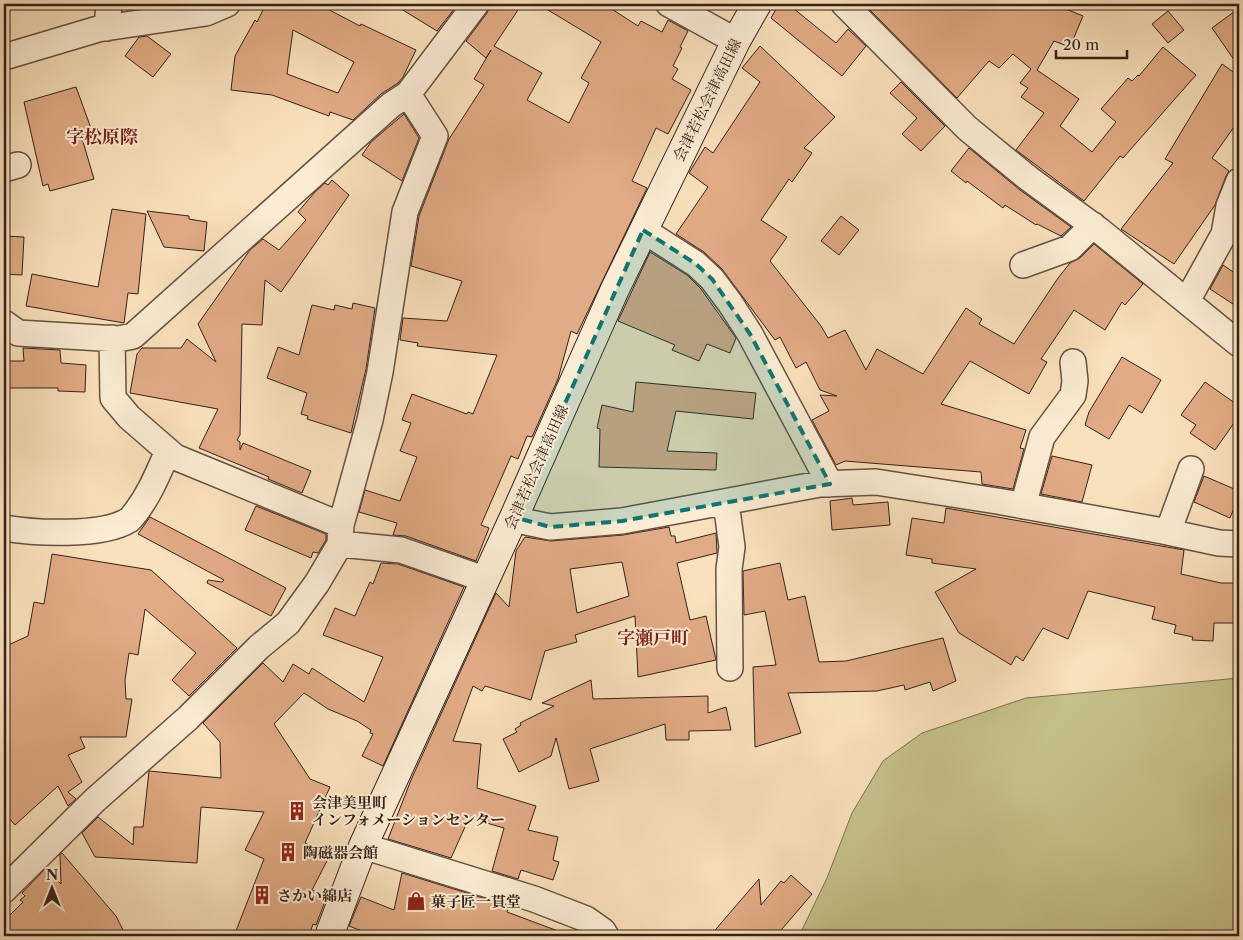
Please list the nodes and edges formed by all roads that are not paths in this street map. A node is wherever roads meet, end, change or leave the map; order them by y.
1 (226, 4) edge
2 (476, 4) edge
3 (669, 4) edge
4 (757, 4) edge
5 (844, 4) edge
6 (108, 16) edge
7 (736, 41) junction
8 (4, 57) edge
9 (408, 94) junction
10 (1239, 181) edge
11 (1093, 225) junction
12 (644, 230) junction
13 (1023, 264) dead end
14 (1187, 301) junction
15 (4, 323) edge
16 (112, 338) junction
17 (1239, 344) edge
18 (1072, 362) dead end
19 (168, 451) junction
20 (1190, 469) dead end
21 (830, 484) junction
22 (724, 502) junction
23 (1023, 506) junction
24 (514, 517) junction
25 (4, 528) edge
26 (1168, 532) junction
27 (340, 534) junction
28 (1239, 544) edge
29 (484, 579) junction
30 (730, 668) dead end
31 (363, 846) junction
32 (4, 890) edge
33 (329, 936) edge
34 (606, 936) edge

1 - 6 street
2 - 9 street
3 - 7 street
4 - 7 main road, 会津若松会津高田線
5 - 11 street
6 - 8 street
7 - 12 main road, 会津若松会津高田線
9 - 16 street
9 - 27 street
10 - 14 street
11 - 13 street
11 - 14 street
12 - 21 street
12 - 24 main road, 会津若松会津高田線
14 - 17 street
15 - 16 street
16 - 19 street
18 - 23 street
19 - 25 street
19 - 27 street
20 - 26 street
21 - 22 street
21 - 23 street
22 - 24 street
22 - 30 street
23 - 26 street
24 - 29 main road, 会津若松会津高田線
26 - 28 street
27 - 29 street
27 - 32 street
29 - 31 main road, 会津若松会津高田線
31 - 33 main road, 会津若松会津高田線
31 - 34 street

